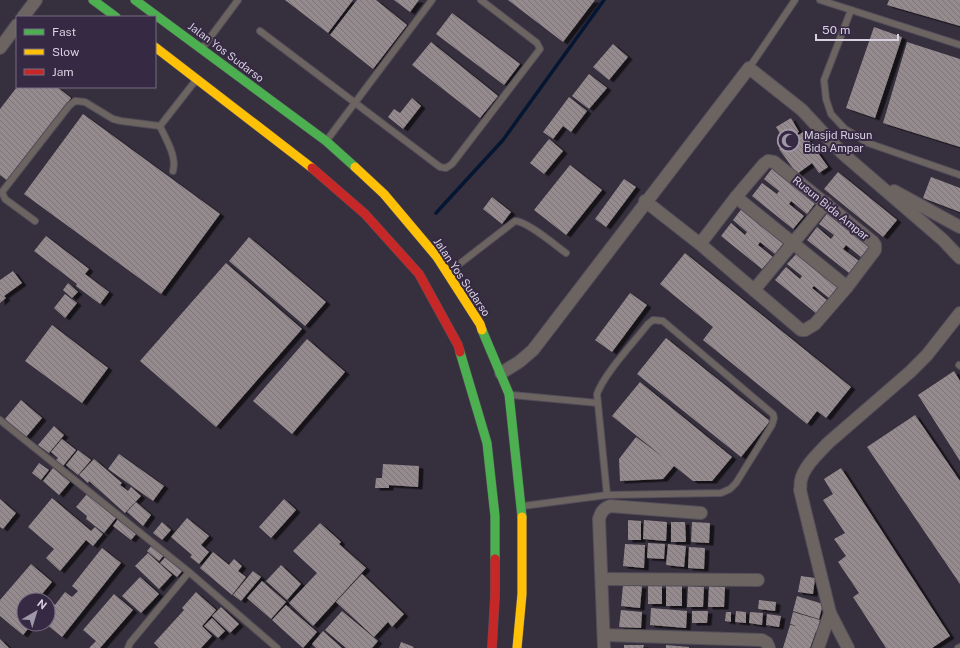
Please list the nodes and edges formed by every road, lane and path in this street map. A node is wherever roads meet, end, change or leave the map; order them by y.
1 (36, 0) edge
2 (93, 0) edge
3 (135, 0) edge
4 (238, 0) edge
5 (432, 0) edge
6 (481, 0) edge
7 (795, 0) edge
8 (820, 0) edge
9 (851, 10) junction
10 (24, 16) edge
11 (115, 16) edge
12 (16, 27) edge
13 (260, 31) dead end
14 (960, 45) edge
15 (0, 48) edge
16 (156, 48) edge
17 (202, 49) junction
18 (749, 68) junction
19 (197, 79) junction
20 (356, 102) junction
21 (160, 126) junction
22 (324, 144) junction
23 (173, 171) dead end
24 (960, 175) edge
25 (872, 179) junction
26 (736, 197) junction
27 (645, 201) junction
28 (826, 203) junction
29 (35, 221) dead end
30 (960, 227) edge
31 (793, 243) junction
32 (700, 244) junction
33 (566, 253) dead end
34 (960, 258) edge
35 (445, 275) junction
36 (847, 287) junction
37 (754, 290) junction
38 (960, 313) edge
39 (501, 373) junction
40 (509, 394) junction
41 (598, 403) junction
42 (0, 420) edge
43 (607, 495) junction
44 (521, 506) junction
45 (701, 513) dead end
46 (189, 572) junction
47 (602, 579) junction
48 (758, 580) dead end
49 (830, 613) junction
50 (604, 635) junction
51 (128, 648) edge
52 (277, 648) edge
53 (492, 648) edge
54 (517, 648) edge
55 (604, 648) edge
56 (769, 648) edge
57 (818, 648) edge
58 (848, 648) edge

1 - 10 street
2 - 11 main road
3 - 17 main road, Jalan Yos Sudarso
4 - 17 lane
5 - 20 lane
6 - 20 lane
7 - 18 lane
8 - 9 lane
9 - 14 lane
9 - 24 lane
12 - 15 street
13 - 20 lane
16 - 19 main road
17 - 22 main road, Jalan Yos Sudarso
18 - 25 street
18 - 27 street
19 - 21 lane
19 - 53 main road
20 - 22 lane
21 - 23 lane
21 - 29 lane
22 - 35 main road, Jalan Yos Sudarso
25 - 30 street
25 - 34 street
26 - 28 street, Rusun Bida Ampar
26 - 31 street
26 - 32 street, Rusun Bida Ampar
27 - 32 street, Rusun Bida Ampar
27 - 39 street
28 - 31 street
28 - 36 street, Rusun Bida Ampar
31 - 36 street
31 - 37 street
32 - 37 street, Rusun Bida Ampar
33 - 35 lane
35 - 39 main road, Jalan Yos Sudarso
36 - 37 street, Rusun Bida Ampar
38 - 49 street
39 - 40 main road, Jalan Yos Sudarso
40 - 41 lane
40 - 44 main road, Jalan Yos Sudarso
41 - 43 lane
41 - 43 lane
42 - 46 lane
43 - 44 lane
44 - 54 main road, Jalan Yos Sudarso
45 - 47 street
46 - 51 lane
46 - 52 lane
47 - 48 street
47 - 50 street
49 - 57 street
49 - 58 street
50 - 55 street
50 - 56 street

